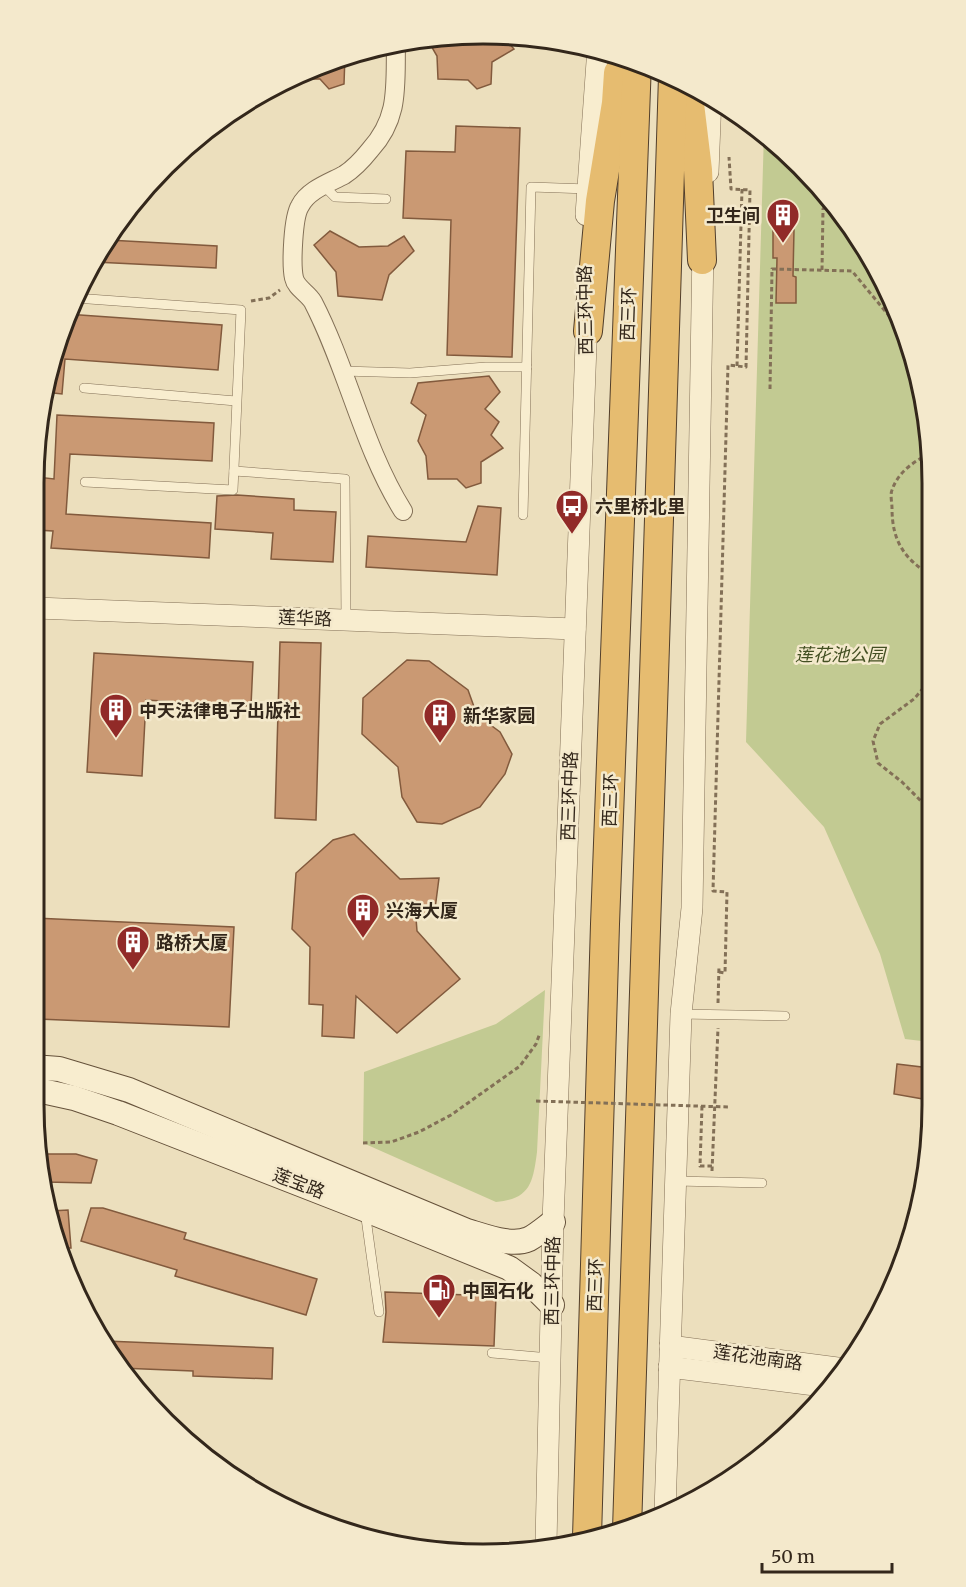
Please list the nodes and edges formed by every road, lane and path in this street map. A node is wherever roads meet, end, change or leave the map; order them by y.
1 (396, 52) edge
2 (597, 58) edge
3 (618, 65) edge
4 (637, 72) edge
5 (673, 87) edge
6 (690, 96) edge
7 (711, 107) edge
8 (729, 154) dead end
9 (324, 186) junction
10 (588, 189) junction
11 (742, 189) junction
12 (386, 200) dead end
13 (825, 207) edge
14 (702, 260) junction
15 (822, 270) junction
16 (295, 281) junction
17 (85, 299) edge
18 (241, 310) junction
19 (890, 316) edge
20 (588, 331) junction
21 (738, 366) junction
22 (527, 367) junction
23 (343, 371) junction
24 (84, 388) dead end
25 (770, 388) dead end
26 (237, 401) junction
27 (922, 459) edge
28 (234, 471) junction
29 (85, 482) dead end
30 (403, 511) dead end
31 (523, 515) dead end
32 (922, 568) edge
33 (44, 608) edge
34 (346, 620) junction
35 (575, 628) junction
36 (922, 690) edge
37 (922, 802) edge
38 (719, 966) dead end
39 (719, 972) junction
40 (681, 1014) junction
41 (718, 1015) junction
42 (785, 1016) dead end
43 (544, 1025) dead end
44 (44, 1068) edge
45 (44, 1091) edge
46 (536, 1101) dead end
47 (702, 1106) junction
48 (728, 1107) dead end
49 (363, 1143) dead end
50 (712, 1166) junction
51 (676, 1181) junction
52 (712, 1182) junction
53 (762, 1183) dead end
54 (364, 1209) junction
55 (553, 1222) junction
56 (552, 1305) junction
57 (379, 1312) dead end
58 (492, 1353) dead end
59 (670, 1357) junction
60 (550, 1358) junction
61 (834, 1368) edge
62 (821, 1385) edge
63 (665, 1503) edge
64 (627, 1519) edge
65 (587, 1531) edge
66 (546, 1539) edge

1 - 9 street
2 - 10 street, 西三环中路
3 - 20 highway
4 - 65 highway, 西三环
5 - 64 highway, 西三环
6 - 14 highway
7 - 14 street
8 - 11 path
9 - 12 lane
9 - 16 street
10 - 20 street, 西三环中路
10 - 22 lane
11 - 21 path
11 - 21 path
13 - 15 path
14 - 40 street
15 - 19 path
15 - 25 path
16 - 18 path
16 - 23 street
17 - 18 lane
18 - 26 lane
20 - 35 street, 西三环中路
21 - 39 path
22 - 23 lane
22 - 31 lane
23 - 30 street
24 - 26 lane
26 - 28 lane
27 - 32 path
28 - 29 lane
28 - 34 lane
33 - 34 street, 莲华路
34 - 35 street, 莲华路
35 - 55 street, 西三环中路
36 - 37 path
38 - 39 path
39 - 41 path
40 - 41 lane
40 - 51 street
41 - 42 lane
41 - 50 path
43 - 49 path
44 - 55 main road, 莲宝路
45 - 54 main road, 莲宝路
46 - 47 path, bridge
47 - 48 path, bridge
47 - 50 path
50 - 52 path
51 - 52 lane
51 - 59 street
52 - 53 lane
54 - 56 main road, 莲宝路
54 - 57 lane
55 - 56 street, 西三环中路
56 - 60 street, 西三环中路
58 - 60 lane
59 - 61 street, 莲花池南路
59 - 62 street, 莲花池南路
59 - 63 street
60 - 66 street, 西三环中路

